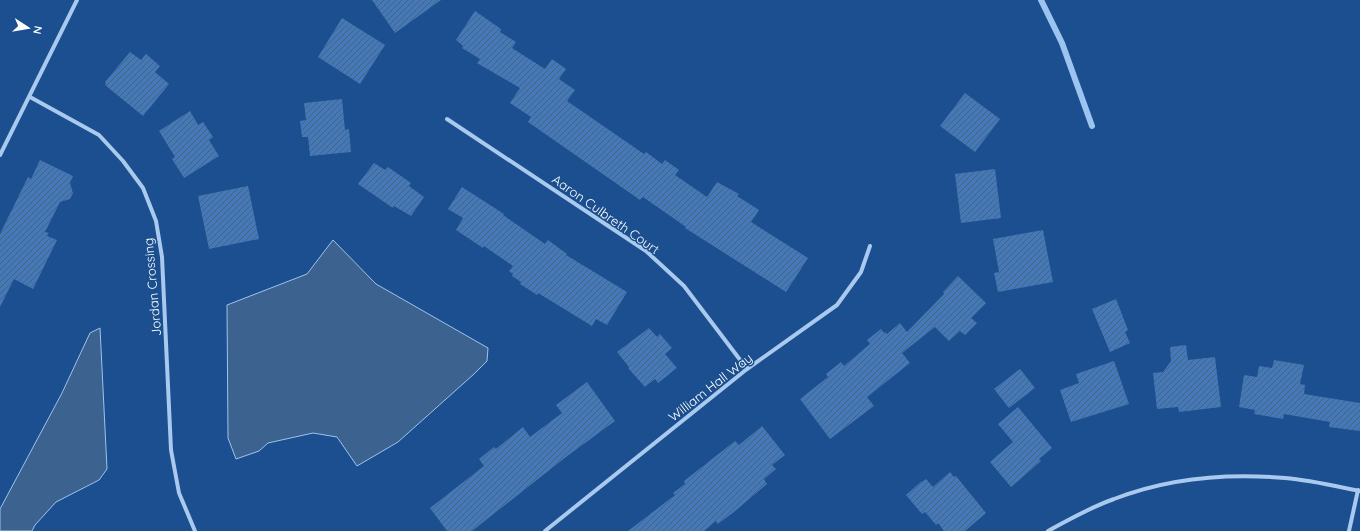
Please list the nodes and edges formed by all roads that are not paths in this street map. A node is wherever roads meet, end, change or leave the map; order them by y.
1 (77, 0) edge
2 (30, 97) junction
3 (447, 119) dead end
4 (0, 155) edge
5 (870, 246) dead end
6 (747, 369) junction
7 (1359, 490) edge
8 (195, 531) edge
9 (545, 531) edge
10 (1048, 531) edge
11 (1350, 531) edge

1 - 2 street
2 - 4 street
2 - 8 street, Jordan Crossing
3 - 6 street, Aaron Culbreth Court
5 - 6 street, William Hall Way
6 - 9 street, William Hall Way
7 - 10 street
7 - 11 street

